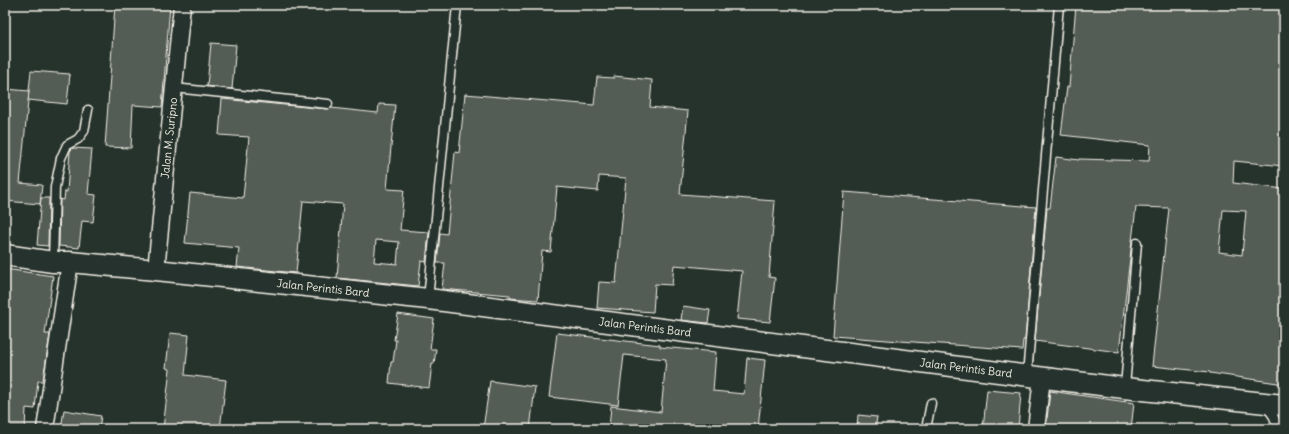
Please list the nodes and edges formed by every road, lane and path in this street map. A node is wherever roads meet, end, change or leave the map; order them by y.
1 (182, 5) edge
2 (457, 5) edge
3 (1059, 5) edge
4 (174, 88) junction
5 (328, 104) dead end
6 (88, 110) dead end
7 (1137, 243) dead end
8 (5, 255) edge
9 (62, 262) junction
10 (156, 270) junction
11 (428, 299) junction
12 (1035, 377) junction
13 (1124, 388) junction
14 (931, 402) dead end
15 (1259, 403) junction
16 (1284, 405) edge
17 (45, 429) edge
18 (926, 429) edge
19 (1036, 429) edge
20 (1278, 429) edge

1 - 4 street, Jalan M. Suripno
2 - 11 lane
3 - 12 lane
4 - 5 lane
4 - 10 street, Jalan M. Suripno
6 - 9 lane
7 - 13 lane
8 - 9 street, Jalan Perintis Bard
9 - 10 street, Jalan Perintis Bard
9 - 17 street
10 - 11 street, Jalan Perintis Bard
11 - 12 street, Jalan Perintis Bard
12 - 13 street, Jalan Perintis Bard
12 - 19 street
13 - 15 street, Jalan Perintis Bard
14 - 18 lane
15 - 16 street, Jalan Perintis Bard
15 - 20 lane

